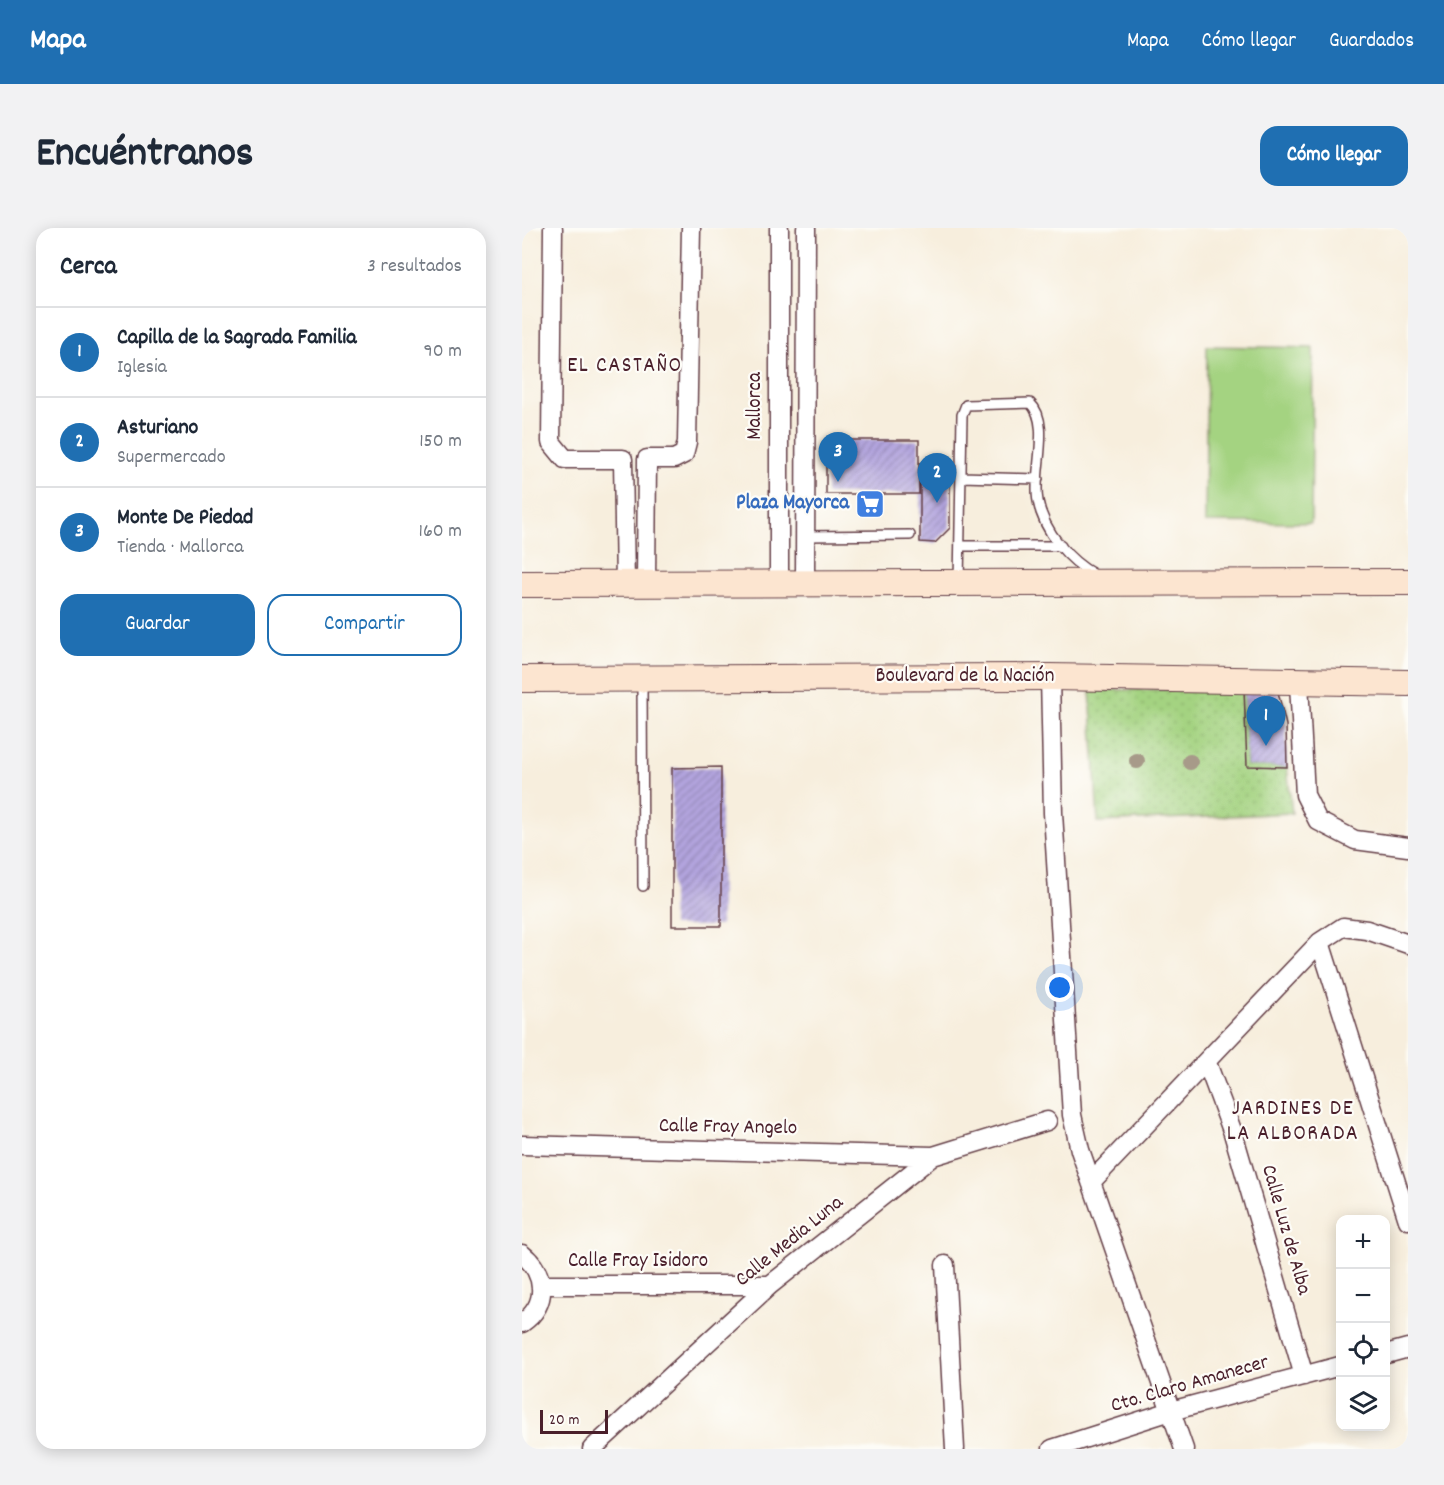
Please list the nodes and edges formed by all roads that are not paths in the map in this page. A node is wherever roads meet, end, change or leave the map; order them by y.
1 (553, 228) edge
2 (691, 228) edge
3 (779, 228) edge
4 (806, 228) edge
5 (779, 342) junction
6 (806, 342) junction
7 (961, 477) junction
8 (1038, 479) junction
9 (910, 535) dead end
10 (805, 536) junction
11 (960, 546) junction
12 (1061, 546) junction
13 (805, 582) junction
14 (959, 582) junction
15 (1108, 582) junction
16 (1408, 582) edge
17 (778, 583) junction
18 (522, 584) edge
19 (635, 585) junction
20 (1050, 677) junction
21 (642, 678) junction
22 (522, 679) edge
23 (1299, 683) junction
24 (1408, 683) edge
25 (1408, 847) edge
26 (643, 886) dead end
27 (1320, 942) junction
28 (1408, 944) edge
29 (1207, 1063) junction
30 (1047, 1120) dead end
31 (522, 1145) edge
32 (933, 1156) junction
33 (1091, 1182) junction
34 (1408, 1221) edge
35 (522, 1254) edge
36 (945, 1265) dead end
37 (542, 1285) junction
38 (770, 1285) junction
39 (522, 1323) edge
40 (1408, 1348) edge
41 (1390, 1353) edge
42 (1336, 1367) edge
43 (1304, 1376) junction
44 (1171, 1411) junction
45 (592, 1449) edge
46 (955, 1449) edge
47 (1052, 1449) edge
48 (1184, 1449) edge

1 - 19 street
2 - 19 street
3 - 5 street, Mallorca
4 - 6 street
5 - 6 street
5 - 17 street, Mallorca
6 - 10 street
7 - 8 lane
7 - 8 lane
7 - 11 lane
8 - 12 lane
9 - 10 lane
10 - 13 street
11 - 12 lane
11 - 14 lane
12 - 15 lane
13 - 14 main road
13 - 17 main road
14 - 15 main road
15 - 16 main road
17 - 19 main road
18 - 19 main road
20 - 21 main road, Boulevard de la Nación
20 - 23 main road, Boulevard de la Nación
20 - 33 street
21 - 22 main road, Boulevard de la Nación
21 - 26 lane
23 - 24 main road, Boulevard de la Nación
23 - 25 street
27 - 28 street
27 - 29 street
27 - 34 street
29 - 33 street
29 - 43 street, Calle Luz de Alba
30 - 32 street, Calle Media Luna
31 - 32 street, Calle Fray Angelo
32 - 38 street, Calle Media Luna
33 - 44 street
35 - 37 street
36 - 46 street
37 - 38 street, Calle Fray Isidoro
37 - 39 street
38 - 45 street, Calle Media Luna
40 - 41 street
42 - 43 street, Cto. Claro Amanecer
43 - 44 street, Cto. Claro Amanecer
44 - 47 street, Cto. Claro Amanecer
44 - 48 street

